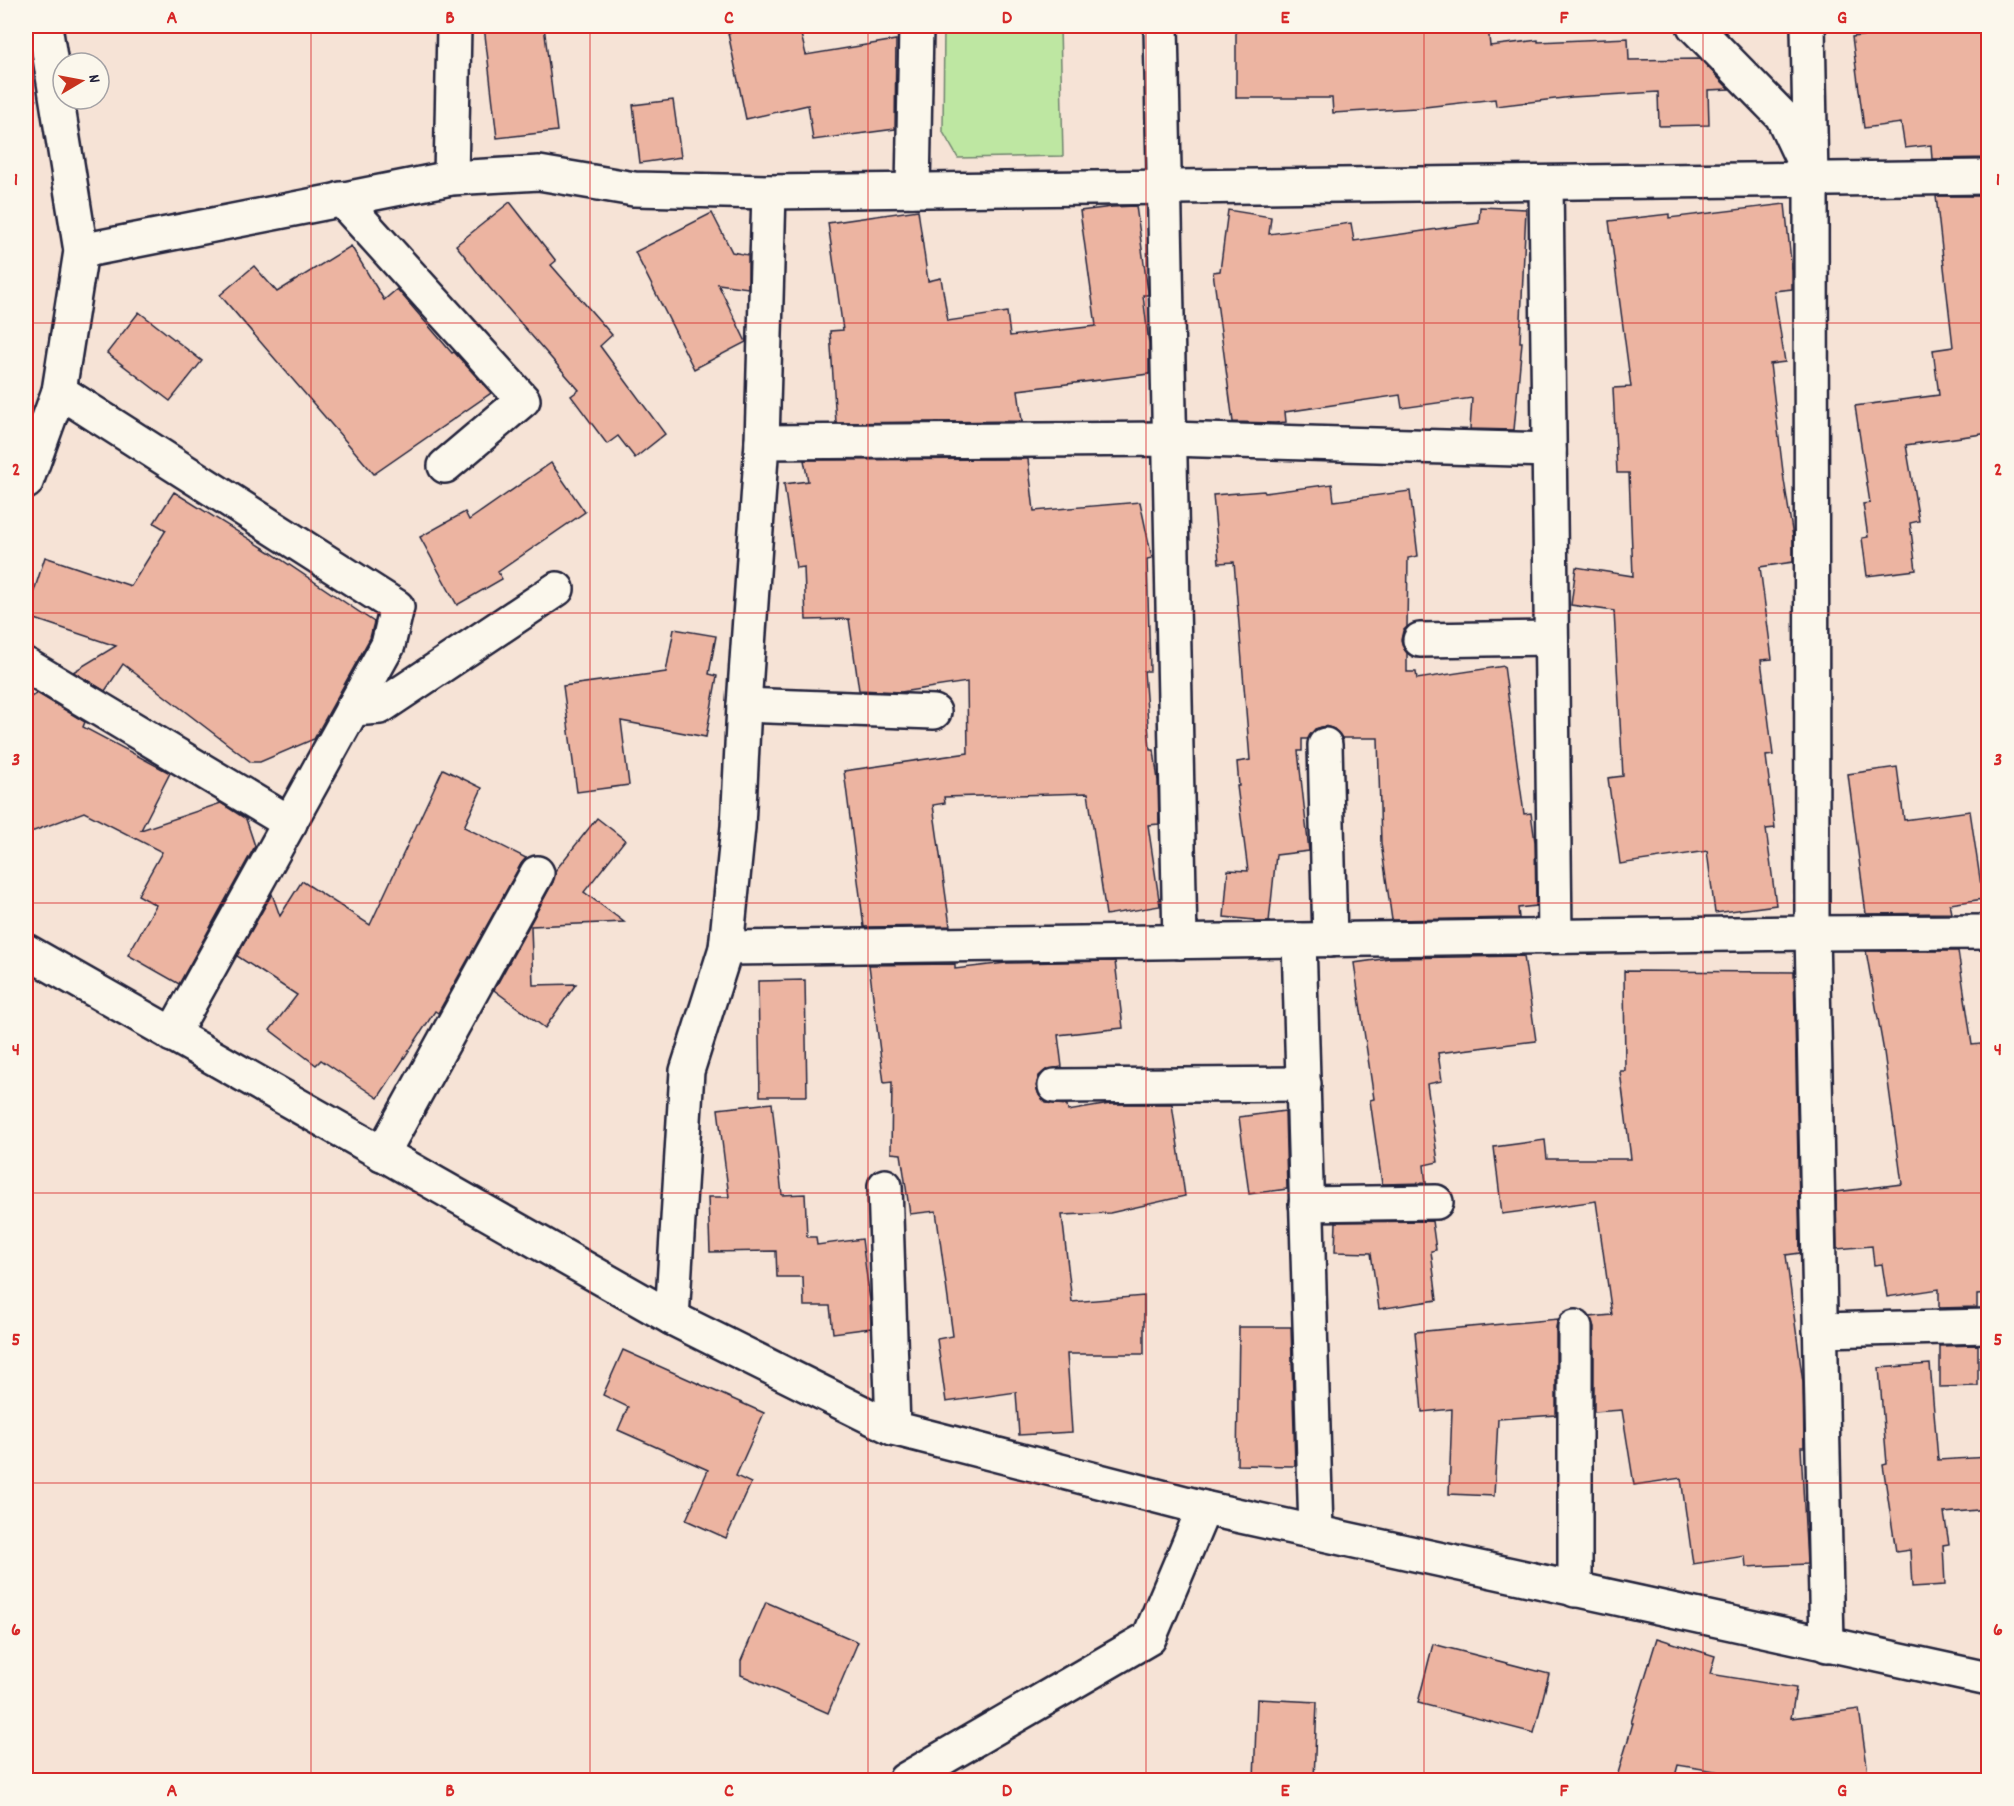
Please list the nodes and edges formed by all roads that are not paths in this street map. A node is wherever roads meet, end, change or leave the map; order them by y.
1 (45, 26) edge
2 (454, 26) edge
3 (916, 26) edge
4 (1161, 26) edge
5 (1694, 26) edge
6 (1808, 26) edge
7 (1989, 177) edge
8 (451, 178) junction
9 (1811, 180) junction
10 (1546, 183) junction
11 (1165, 187) junction
12 (913, 190) junction
13 (769, 192) junction
14 (341, 200) junction
15 (81, 250) junction
16 (59, 391) junction
17 (1169, 439) junction
18 (762, 442) junction
19 (1549, 450) junction
20 (445, 466) dead end
21 (26, 482) edge
22 (557, 589) dead end
23 (1551, 638) junction
24 (1420, 640) dead end
25 (26, 665) edge
26 (744, 705) junction
27 (352, 709) junction
28 (934, 711) dead end
29 (1325, 745) dead end
30 (290, 823) junction
31 (537, 873) dead end
32 (1989, 932) edge
33 (1812, 933) junction
34 (1555, 936) junction
35 (1314, 940) junction
36 (1180, 942) junction
37 (726, 948) junction
38 (26, 951) edge
39 (172, 1035) junction
40 (1304, 1084) junction
41 (1055, 1086) dead end
42 (382, 1154) junction
43 (885, 1185) dead end
44 (1436, 1202) dead end
45 (1306, 1204) junction
46 (672, 1318) junction
47 (1989, 1326) edge
48 (1575, 1327) dead end
49 (1820, 1330) junction
50 (894, 1428) junction
51 (1204, 1508) junction
52 (1316, 1532) junction
53 (1575, 1590) junction
54 (1827, 1645) junction
55 (1989, 1679) edge
56 (905, 1780) edge

1 - 15 street
2 - 8 street
3 - 12 street
4 - 11 street
5 - 9 street
6 - 9 street
7 - 9 street
8 - 13 street
8 - 14 street
9 - 10 street
9 - 33 street
10 - 11 street
10 - 19 street
11 - 12 street
11 - 17 street
12 - 13 street
13 - 18 street
14 - 15 street
14 - 20 street
15 - 16 street
16 - 21 street
16 - 27 street
17 - 18 street
17 - 19 street
17 - 36 street
18 - 26 street
19 - 23 street
22 - 27 street
23 - 24 street
23 - 34 street
25 - 30 street
26 - 28 street
26 - 37 street
27 - 30 street
29 - 35 street
30 - 39 street
31 - 42 street
32 - 33 street
33 - 34 street
33 - 49 street
34 - 35 street
35 - 36 street
35 - 40 street
36 - 37 street
37 - 46 street
38 - 39 street
39 - 42 street
40 - 41 street
40 - 45 street
42 - 46 street
43 - 50 street
44 - 45 street
45 - 52 street
46 - 50 street
47 - 49 street
48 - 53 street
49 - 54 street
50 - 51 street
51 - 52 street
51 - 56 street
52 - 53 street
53 - 54 street
54 - 55 street

